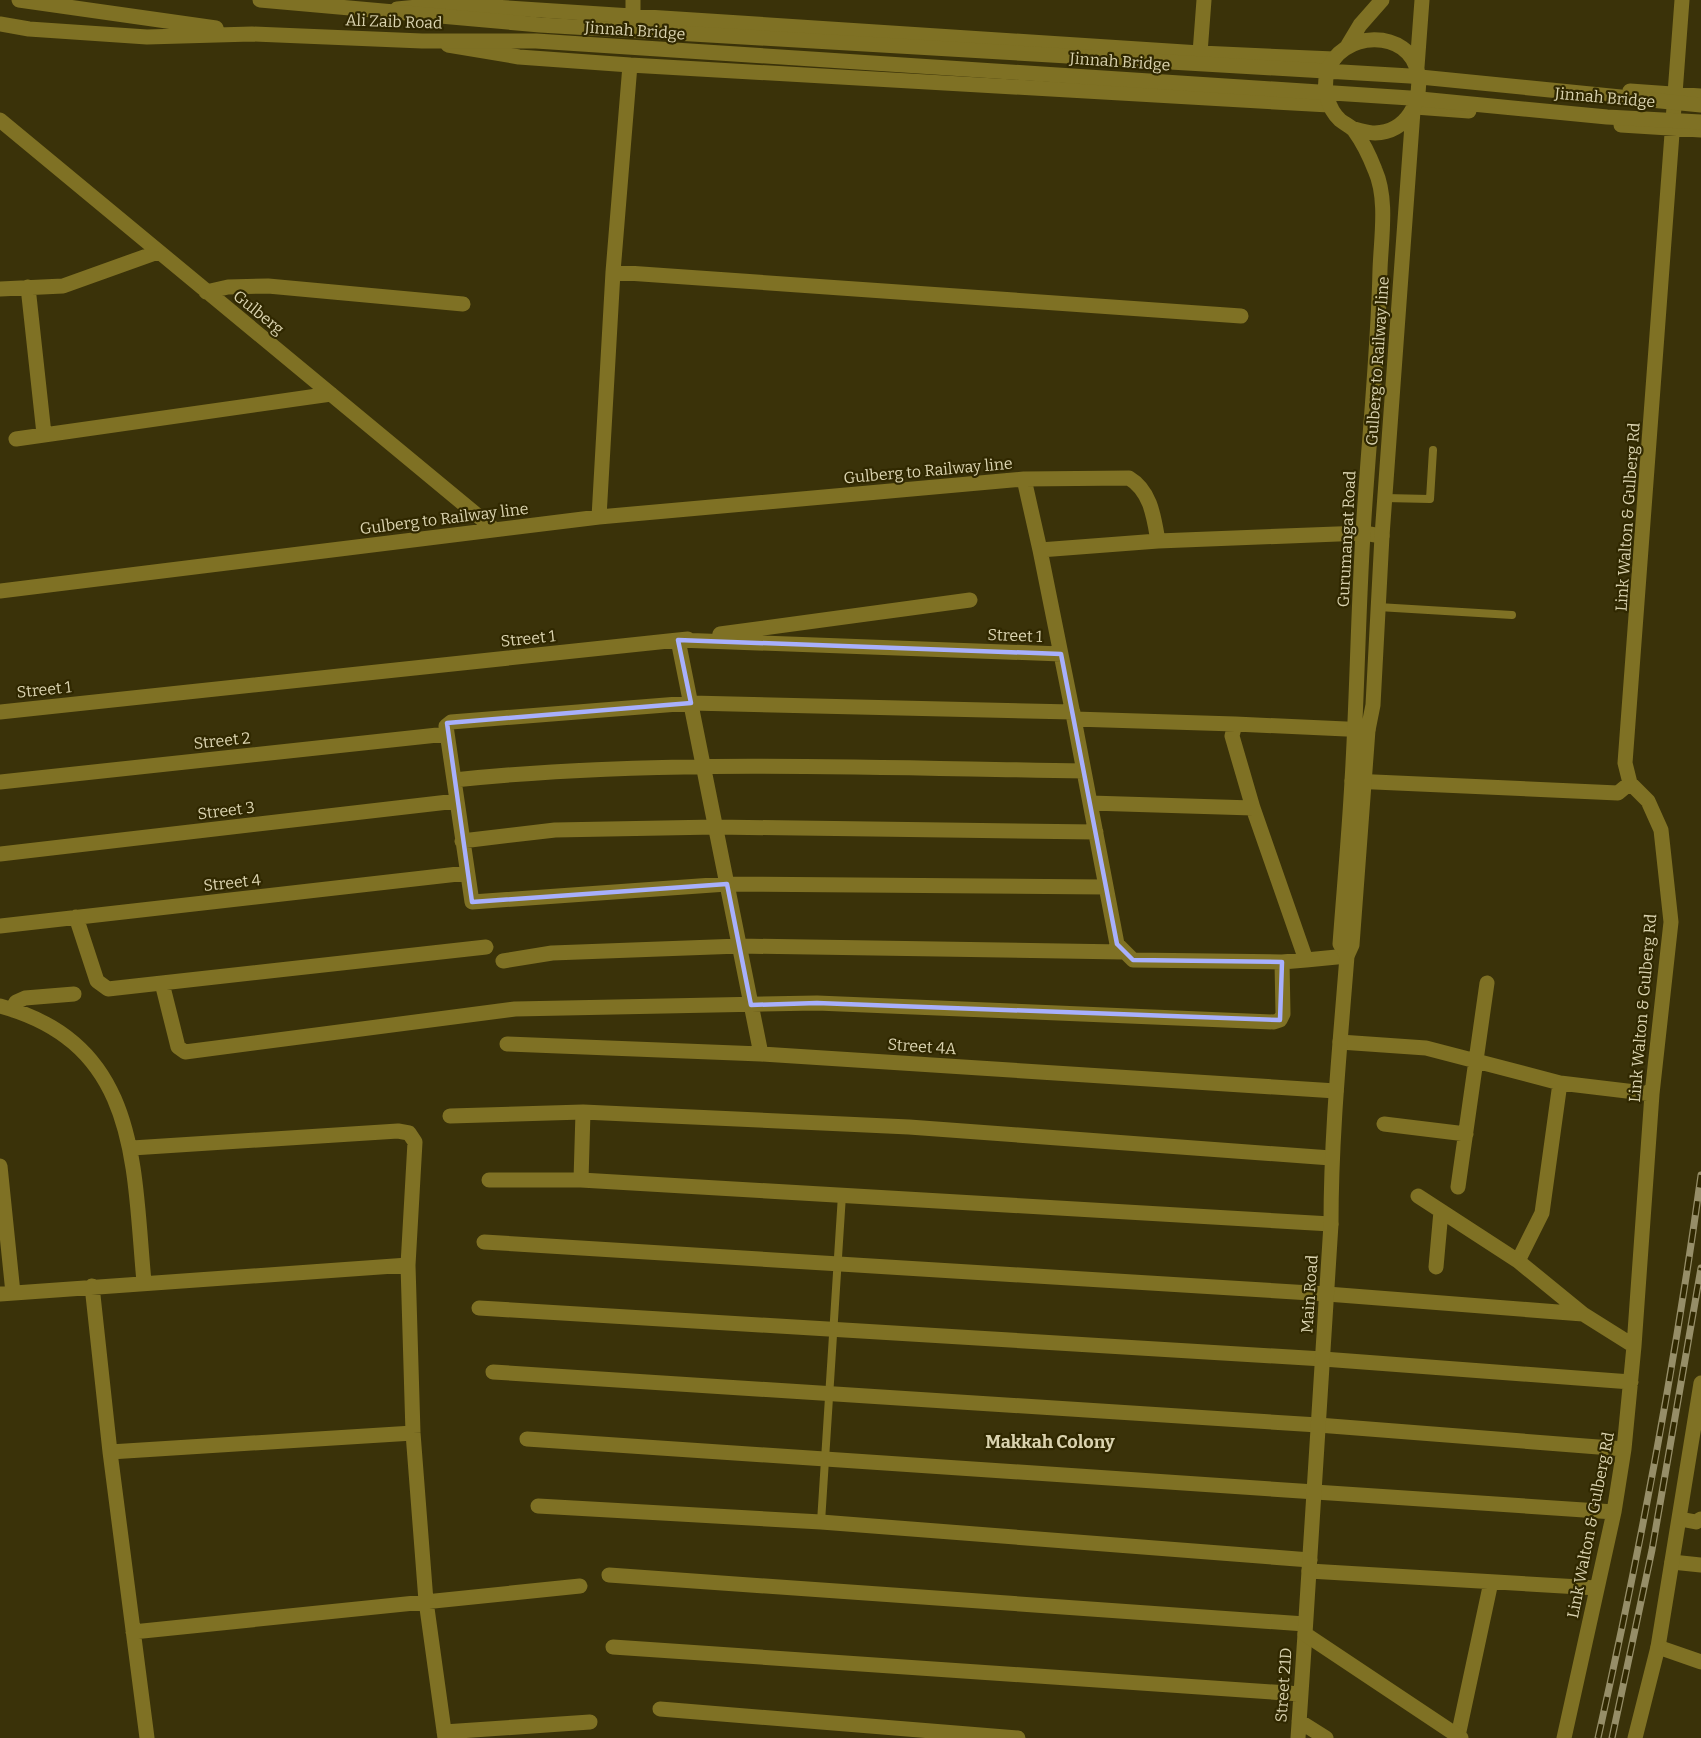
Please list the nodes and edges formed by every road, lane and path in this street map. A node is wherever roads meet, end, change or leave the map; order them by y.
1 (19, 0) edge
2 (260, 0) edge
3 (1204, 0) edge
4 (1382, 0) edge
5 (1422, 0) edge
6 (1682, 0) edge
7 (633, 8) edge
8 (374, 11) junction
9 (0, 24) edge
10 (540, 25) joint
11 (252, 34) junction
12 (422, 41) junction
13 (536, 41) joint
14 (1348, 45) junction
15 (1200, 52) junction
16 (1334, 59) junction
17 (630, 65) junction
18 (1417, 69) junction
19 (1674, 95) junction
20 (1701, 96) edge
21 (1329, 105) junction
22 (1701, 105) edge
23 (1414, 109) junction
24 (0, 120) edge
25 (1701, 122) edge
26 (1353, 129) junction
27 (1672, 129) junction
28 (1701, 130) edge
29 (158, 252) junction
30 (613, 273) junction
31 (28, 287) junction
32 (0, 289) edge
33 (206, 292) junction
34 (463, 304) dead end
35 (1241, 316) dead end
36 (331, 394) junction
37 (44, 434) junction
38 (16, 439) dead end
39 (1433, 450) dead end
40 (1024, 479) junction
41 (1385, 498) junction
42 (599, 517) junction
43 (495, 530) junction
44 (1363, 533) junction
45 (1382, 536) junction
46 (1158, 542) junction
47 (1040, 550) junction
48 (0, 591) edge
49 (970, 600) dead end
50 (1378, 607) junction
51 (1512, 615) dead end
52 (678, 640) junction
53 (1061, 654) junction
54 (691, 703) junction
55 (0, 711) edge
56 (1074, 716) junction
57 (1235, 724) junction
58 (1361, 730) junction
59 (447, 734) junction
60 (704, 766) junction
61 (1084, 771) junction
62 (454, 780) junction
63 (1359, 781) junction
64 (0, 782) edge
65 (1630, 783) junction
66 (457, 801) junction
67 (1090, 803) junction
68 (1252, 808) junction
69 (716, 827) junction
70 (1096, 832) junction
71 (462, 841) junction
72 (0, 854) edge
73 (467, 873) junction
74 (727, 884) junction
75 (1106, 887) junction
76 (76, 917) junction
77 (0, 926) edge
78 (740, 946) junction
79 (486, 947) dead end
80 (1123, 952) junction
81 (1347, 956) junction
82 (1306, 960) junction
83 (503, 961) dead end
84 (1282, 962) junction
85 (162, 983) junction
86 (1486, 983) dead end
87 (74, 994) dead end
88 (751, 1005) junction
89 (7, 1008) edge
90 (1340, 1042) junction
91 (507, 1044) dead end
92 (761, 1054) junction
93 (1478, 1062) junction
94 (1560, 1083) junction
95 (1336, 1091) junction
96 (1652, 1094) junction
97 (583, 1113) junction
98 (450, 1116) dead end
99 (1384, 1124) dead end
100 (1466, 1134) junction
101 (132, 1148) junction
102 (1331, 1158) junction
103 (0, 1166) edge
104 (489, 1180) dead end
105 (581, 1180) junction
106 (1458, 1187) dead end
107 (842, 1195) junction
108 (1418, 1196) dead end
109 (1441, 1211) junction
110 (1332, 1224) junction
111 (484, 1242) dead end
112 (1518, 1261) junction
113 (837, 1263) junction
114 (408, 1265) junction
115 (1436, 1267) dead end
116 (144, 1282) junction
117 (92, 1286) junction
118 (7, 1293) edge
119 (1327, 1294) junction
120 (479, 1308) dead end
121 (1583, 1314) junction
122 (833, 1330) junction
123 (1634, 1346) junction
124 (1323, 1359) junction
125 (493, 1372) dead end
126 (1631, 1382) junction
127 (1701, 1383) edge
128 (829, 1393) junction
129 (1318, 1425) junction
130 (412, 1434) junction
131 (527, 1438) dead end
132 (1624, 1449) junction
133 (110, 1452) junction
134 (825, 1460) junction
135 (1314, 1491) junction
136 (538, 1506) dead end
137 (1614, 1512) junction
138 (1680, 1519) junction
139 (1701, 1519) edge
140 (821, 1522) junction
141 (1672, 1562) junction
142 (1701, 1565) edge
143 (1309, 1566) junction
144 (609, 1575) dead end
145 (1491, 1582) junction
146 (580, 1586) dead end
147 (1597, 1588) junction
148 (426, 1601) junction
149 (1305, 1629) junction
150 (134, 1632) junction
151 (613, 1647) dead end
152 (1658, 1647) junction
153 (1701, 1662) edge
154 (1301, 1694) junction
155 (660, 1709) dead end
156 (1299, 1721) junction
157 (590, 1722) dead end
158 (445, 1735) edge
159 (1459, 1737) edge
160 (147, 1738) edge
161 (1018, 1738) edge
162 (1298, 1738) edge
163 (1326, 1738) edge
164 (1564, 1738) edge
165 (1635, 1738) edge

1 - 11 street, Ali Zaib Road
2 - 8 street, Ali Zaib Road
3 - 15 street
4 - 14 street
5 - 18 street
6 - 19 street, Link Walton & Gulberg Rd
7 - 8 street
7 - 15 street
8 - 10 street, Ali Zaib Road
9 - 11 street, Ali Zaib Road
10 - 22 street, Jinnah Bridge
11 - 12 street, Ali Zaib Road
12 - 13 street, Ali Zaib Road
12 - 17 street
13 - 25 street, Jinnah Bridge
14 - 16 street
14 - 18 street
15 - 16 street
16 - 21 street
17 - 21 street
17 - 30 street
18 - 19 street
18 - 23 street
19 - 20 street
19 - 27 street, Link Walton & Gulberg Rd
21 - 26 street
23 - 26 street
23 - 27 street
23 - 41 street, Gulberg to Railway line
24 - 29 street, Gulberg
26 - 44 street, Gurumangat Road
27 - 28 street
27 - 65 street, Link Walton & Gulberg Rd
29 - 31 street
29 - 33 street, Gulberg
30 - 35 street
30 - 42 street
31 - 32 street
31 - 37 street
33 - 34 street
33 - 36 street, Gulberg
36 - 37 street
36 - 43 street, Gulberg
37 - 38 street
39 - 41 lane
40 - 42 street, Gulberg to Railway line
40 - 46 street
40 - 47 street, Gulberg to Railway line
41 - 45 street, Gulberg to Railway line
42 - 43 street, Gulberg to Railway line
43 - 48 street, Gulberg to Railway line
44 - 45 street
44 - 46 street
44 - 58 street, Gurumangat Road
45 - 50 street, Gulberg to Railway line
46 - 47 street
47 - 53 street, Gulberg to Railway line
49 - 52 street
50 - 51 lane
50 - 58 street, Gulberg to Railway line
52 - 53 street, Street 1
52 - 54 street
52 - 55 street, Street 1
53 - 56 street, Gulberg to Railway line
54 - 56 street
54 - 59 street
54 - 60 street
56 - 57 street
56 - 61 street, Gulberg to Railway line
57 - 58 street
57 - 68 street
58 - 63 street, Main Road
59 - 62 street
59 - 64 street, Street 2
60 - 61 street
60 - 62 street
60 - 69 street
61 - 67 street, Gulberg to Railway line
62 - 66 street
63 - 65 street
63 - 81 street, Main Road
65 - 96 street, Link Walton & Gulberg Rd
66 - 71 street
66 - 72 street, Street 3
67 - 68 street
67 - 70 street, Gulberg to Railway line
68 - 82 street
69 - 70 street
69 - 71 street
69 - 74 street
70 - 75 street, Gulberg to Railway line
71 - 73 street
73 - 74 street
73 - 76 street, Street 4
74 - 75 street
74 - 78 street
75 - 80 street, Gulberg to Railway line
76 - 77 street, Street 4
76 - 85 street
78 - 80 street
78 - 83 street
78 - 88 street
79 - 85 street
80 - 84 street
81 - 82 street
81 - 90 street, Main Road
82 - 84 street
84 - 88 street
85 - 88 street
86 - 93 street
87 - 89 street
88 - 92 street
89 - 101 street
90 - 93 street
90 - 95 street, Main Road
91 - 92 street, Street 4A
92 - 95 street, Street 4A
93 - 94 street
93 - 100 street
94 - 96 street
94 - 112 street
95 - 102 street, Main Road
96 - 123 street, Link Walton & Gulberg Rd
97 - 98 street
97 - 102 street
97 - 105 street
99 - 100 street
100 - 106 street
101 - 114 street
101 - 116 street
102 - 110 street, Main Road
103 - 118 street
104 - 105 street
105 - 107 street
107 - 110 street
107 - 113 lane
108 - 109 street
109 - 112 street
109 - 115 street
110 - 119 street, Main Road
111 - 113 street
112 - 121 street
113 - 119 street
113 - 122 lane
114 - 116 street
114 - 130 street
116 - 117 street
117 - 118 street
117 - 133 street
119 - 121 street
119 - 124 street, Main Road
120 - 122 street
121 - 123 street
122 - 124 street
122 - 128 lane
123 - 126 street, Link Walton & Gulberg Rd
124 - 126 street
124 - 129 street, Main Road
125 - 128 street
126 - 132 street, Link Walton & Gulberg Rd
127 - 138 street
128 - 129 street
128 - 134 lane
129 - 132 street
129 - 135 street, Main Road
130 - 133 street
130 - 148 street
131 - 134 street
132 - 137 street, Link Walton & Gulberg Rd
133 - 150 street
134 - 135 street
134 - 140 lane
135 - 137 street
135 - 143 street, Main Road
136 - 140 street
137 - 147 street, Link Walton & Gulberg Rd
138 - 139 street
138 - 141 street
140 - 143 street
141 - 142 street
141 - 152 street
143 - 145 street
143 - 149 street, Main Road
144 - 149 street
145 - 147 street
145 - 159 street
146 - 148 street
147 - 164 street, Link Walton & Gulberg Rd
148 - 150 street
148 - 158 street
149 - 154 street, Street 21D
149 - 159 street
150 - 160 street
151 - 154 street
152 - 153 street
152 - 165 street
154 - 156 street, Street 21D
155 - 161 street
156 - 162 street, Street 21D
156 - 163 street
157 - 158 street

